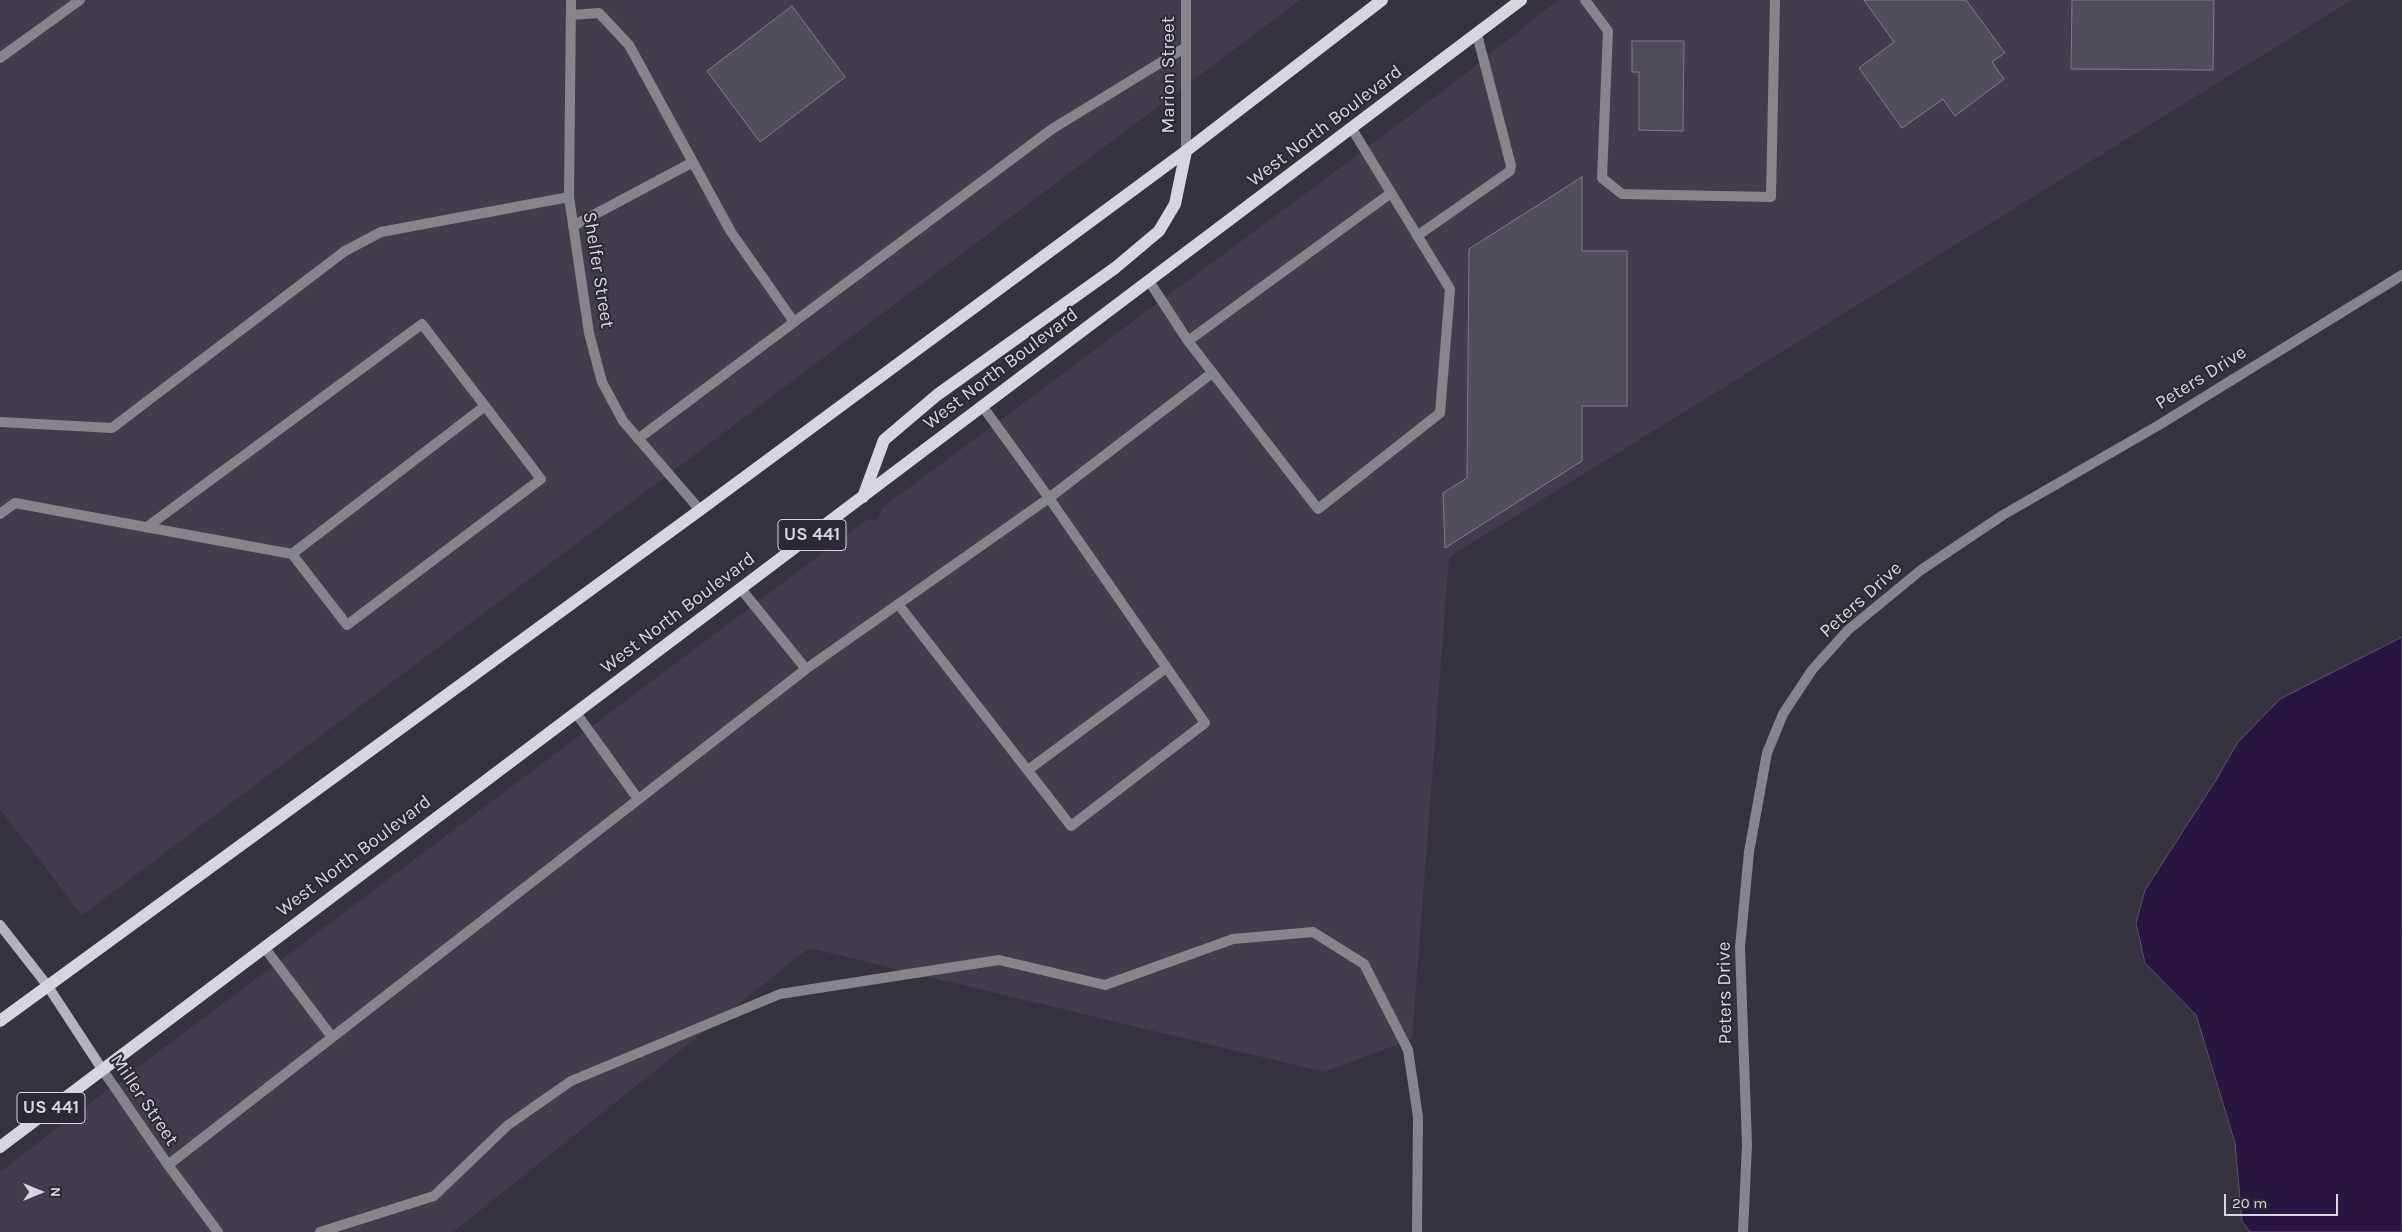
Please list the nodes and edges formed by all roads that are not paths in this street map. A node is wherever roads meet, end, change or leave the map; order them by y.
1 (80, 0) edge
2 (571, 0) edge
3 (1186, 0) edge
4 (1382, 0) edge
5 (1521, 0) edge
6 (1586, 0) edge
7 (1775, 0) edge
8 (571, 15) junction
9 (1477, 34) junction
10 (1186, 47) junction
11 (0, 58) edge
12 (1352, 129) junction
13 (1186, 150) junction
14 (693, 162) junction
15 (1391, 193) junction
16 (569, 197) junction
17 (573, 226) junction
18 (1417, 236) junction
19 (2402, 275) edge
20 (1149, 281) junction
21 (794, 322) junction
22 (1188, 341) junction
23 (1212, 373) junction
24 (485, 406) junction
25 (983, 407) junction
26 (0, 422) edge
27 (638, 439) junction
28 (863, 497) junction
29 (1049, 498) junction
30 (700, 510) junction
31 (0, 514) edge
32 (147, 527) junction
33 (292, 554) junction
34 (741, 589) junction
35 (898, 604) junction
36 (1166, 668) junction
37 (806, 669) junction
38 (576, 713) junction
39 (1028, 770) junction
40 (638, 799) junction
41 (0, 925) edge
42 (264, 946) junction
43 (47, 985) junction
44 (0, 1021) edge
45 (332, 1037) junction
46 (102, 1069) junction
47 (0, 1147) edge
48 (168, 1165) junction
49 (218, 1232) edge
50 (320, 1232) edge
51 (1417, 1232) edge
52 (1743, 1232) edge

1 - 11 street
2 - 8 street, Shelfer Street
3 - 10 street, Marion Street
4 - 13 main road
5 - 9 main road, West North Boulevard / US 441
6 - 7 street
8 - 14 street
8 - 16 street, Shelfer Street
9 - 12 main road, West North Boulevard / US 441
9 - 18 street
10 - 13 street, Marion Street
10 - 21 street
12 - 15 street
12 - 20 main road, West North Boulevard / US 441
13 - 28 main road
13 - 30 main road
14 - 17 street
14 - 21 street
15 - 18 street
15 - 22 street
16 - 17 street, Shelfer Street
16 - 26 street
17 - 27 street, Shelfer Street
18 - 23 street
19 - 52 street, Peters Drive
20 - 22 street
20 - 25 main road, West North Boulevard / US 441
21 - 27 street
22 - 23 street
23 - 29 street
24 - 32 street
24 - 33 street
24 - 33 street
25 - 28 main road, West North Boulevard / US 441
25 - 29 street
27 - 30 street, Shelfer Street
28 - 34 main road, West North Boulevard / US 441
29 - 35 street
29 - 36 street
30 - 43 main road
31 - 32 street
32 - 33 street
34 - 37 street
34 - 38 main road, West North Boulevard / US 441
35 - 37 street
35 - 39 street
36 - 39 street
36 - 39 street
37 - 40 street
38 - 40 street
38 - 42 main road, West North Boulevard / US 441
40 - 45 street
41 - 43 street, Miller Street
42 - 45 street
42 - 46 main road, West North Boulevard / US 441
43 - 44 main road
43 - 46 street, Miller Street
45 - 48 street
46 - 47 main road, West North Boulevard / US 441
46 - 48 street, Miller Street
48 - 49 street, Miller Street
50 - 51 street

